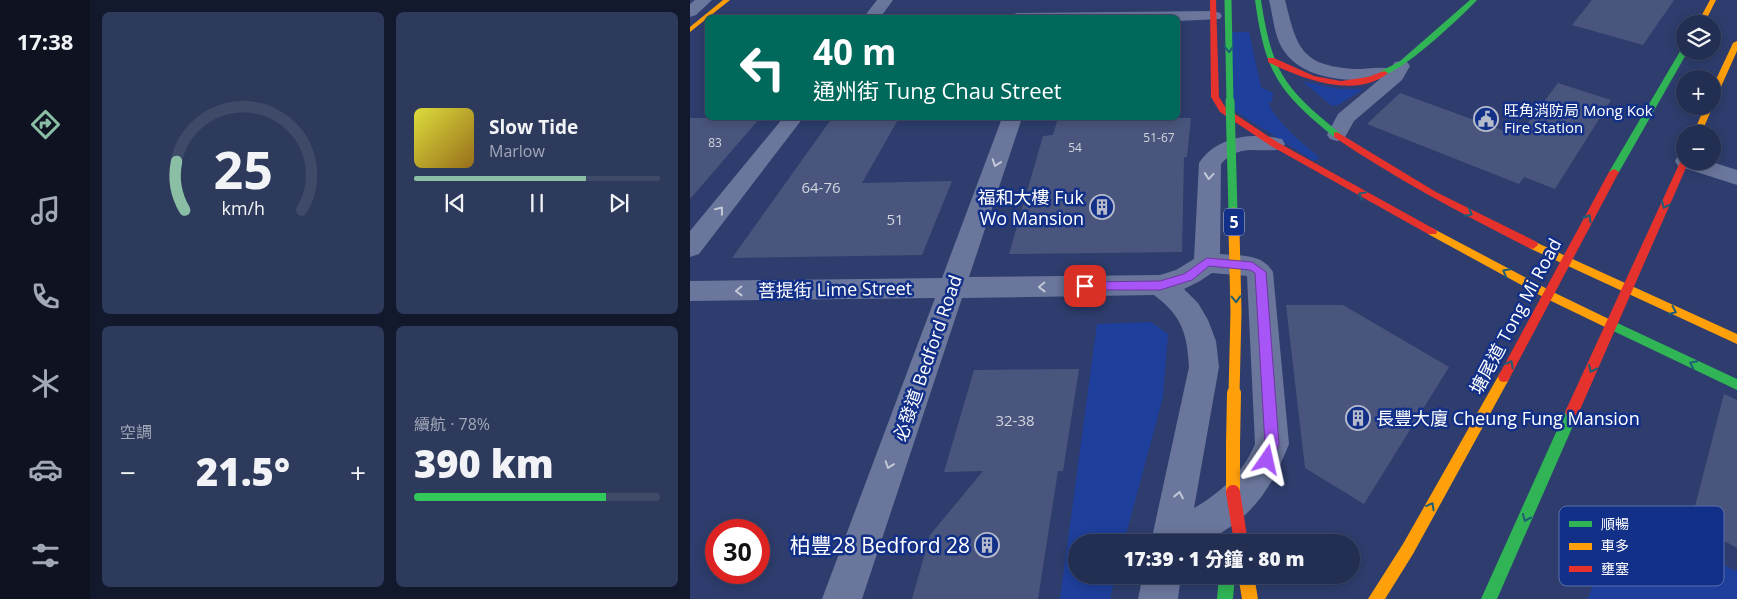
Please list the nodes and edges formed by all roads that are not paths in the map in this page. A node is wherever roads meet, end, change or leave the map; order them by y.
1 (704, 0) edge
2 (727, 0) edge
3 (885, 0) edge
4 (1054, 0) edge
5 (1228, 0) edge
6 (1258, 0) edge
7 (1278, 0) edge
8 (1474, 0) edge
9 (1713, 0) edge
10 (1214, 8) edge
11 (706, 15) edge
12 (874, 15) edge
13 (1048, 15) edge
14 (1084, 15) edge
15 (1705, 15) edge
16 (697, 21) edge
17 (1737, 43) edge
18 (1269, 56) junction
19 (1679, 60) edge
20 (1402, 64) junction
21 (1384, 73) junction
22 (1721, 78) edge
23 (791, 120) edge
24 (1011, 120) edge
25 (1337, 135) junction
26 (1274, 144) junction
27 (1681, 170) edge
28 (1713, 170) edge
29 (1737, 178) edge
30 (690, 248) edge
31 (1566, 261) junction
32 (1207, 262) junction
33 (1160, 285) junction
34 (952, 288) junction
35 (690, 291) edge
36 (1628, 291) junction
37 (1549, 295) junction
38 (1612, 325) junction
39 (1737, 339) edge
40 (1737, 385) edge
41 (1233, 492) junction
42 (1171, 534) edge
43 (1183, 534) edge
44 (1230, 534) edge
45 (1240, 534) edge
46 (1160, 584) edge
47 (1226, 584) edge
48 (1248, 584) edge
49 (842, 599) edge
50 (1158, 599) edge
51 (1225, 599) edge
52 (1250, 599) edge
53 (1376, 599) edge
54 (1489, 599) edge

1 - 16 street
2 - 11 main road
3 - 12 street
4 - 13 street
5 -> 41 main road, 5, bridge
6 - 18 main road
7 - 21 street
8 - 20 main road
9 - 15 main road
10 - 14 street
10 - 26 main road
17 - 22 main road
18 - 21 main road
18 - 25 main road
31 -> 19 main road, 塘尾道 Tong Mi Road
20 - 21 main road
20 - 25 street
30 -> 23 street
24 -> 34 street, 必發道 Bedford Road
25 -> 31 main road
26 -> 32 street
37 -> 26 main road
27 -> 36 main road
28 - 29 street
31 - 36 main road
31 - 37 main road, 塘尾道 Tong Mi Road
32 - 33 street, 菩提街 Lime Street
32 - 43 street
33 -> 34 street, 菩提街 Lime Street
42 -> 33 street
34 -> 35 street, 菩提街 Lime Street
34 -> 49 street, 必發道 Bedford Road
36 - 38 main road
36 -> 39 main road
37 - 38 main road
53 -> 37 main road, 塘尾道 Tong Mi Road
40 -> 38 main road
38 -> 54 main road
41 - 44 main road, 5, bridge
41 - 45 main road, bridge
46 - 50 street
47 - 51 main road
48 - 52 main road

